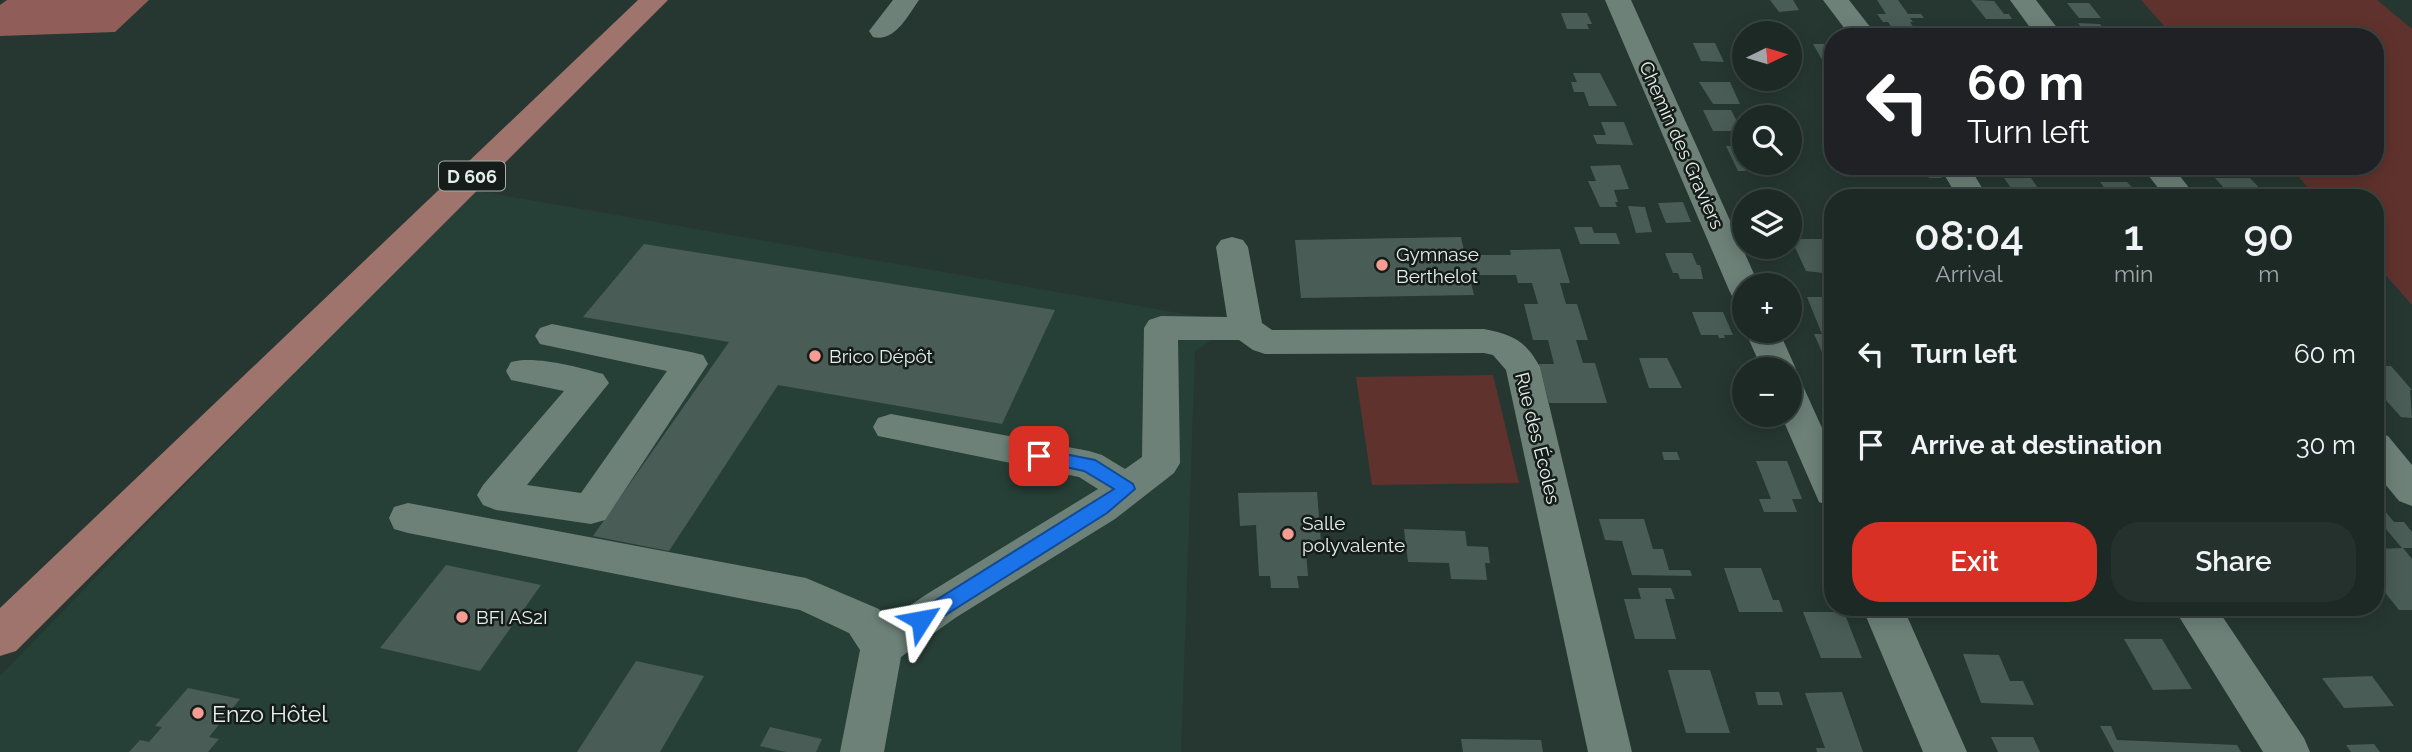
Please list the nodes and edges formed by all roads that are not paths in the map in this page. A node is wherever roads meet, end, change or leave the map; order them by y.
1 (654, 0) edge
2 (906, 0) edge
3 (1618, 0) edge
4 (1836, 0) edge
5 (2023, 0) edge
6 (1858, 28) edge
7 (2044, 28) edge
8 (882, 31) dead end
9 (2163, 175) edge
10 (2175, 189) edge
11 (1232, 247) dead end
12 (1738, 273) edge
13 (1246, 329) junction
14 (552, 336) dead end
15 (523, 371) dead end
16 (1802, 423) edge
17 (891, 428) dead end
18 (2384, 457) edge
19 (1824, 474) edge
20 (1127, 489) junction
21 (2412, 491) edge
22 (408, 518) dead end
23 (1886, 616) edge
24 (2199, 616) edge
25 (0, 638) edge
26 (882, 648) junction
27 (862, 752) edge
28 (1610, 752) edge
29 (1945, 752) edge
30 (2288, 752) edge

1 - 25 main road, D 606
2 - 8 street
3 - 12 street, Chemin des Graviers
4 - 6 street
5 - 7 street
9 - 10 street
11 - 13 street
13 - 20 street, Rue des Écoles
13 - 28 street, Rue des Écoles
14 - 15 street
16 - 19 street
17 - 20 street
18 - 21 street
20 - 26 street
22 - 26 street
23 - 29 street
24 - 30 street
26 - 27 street

